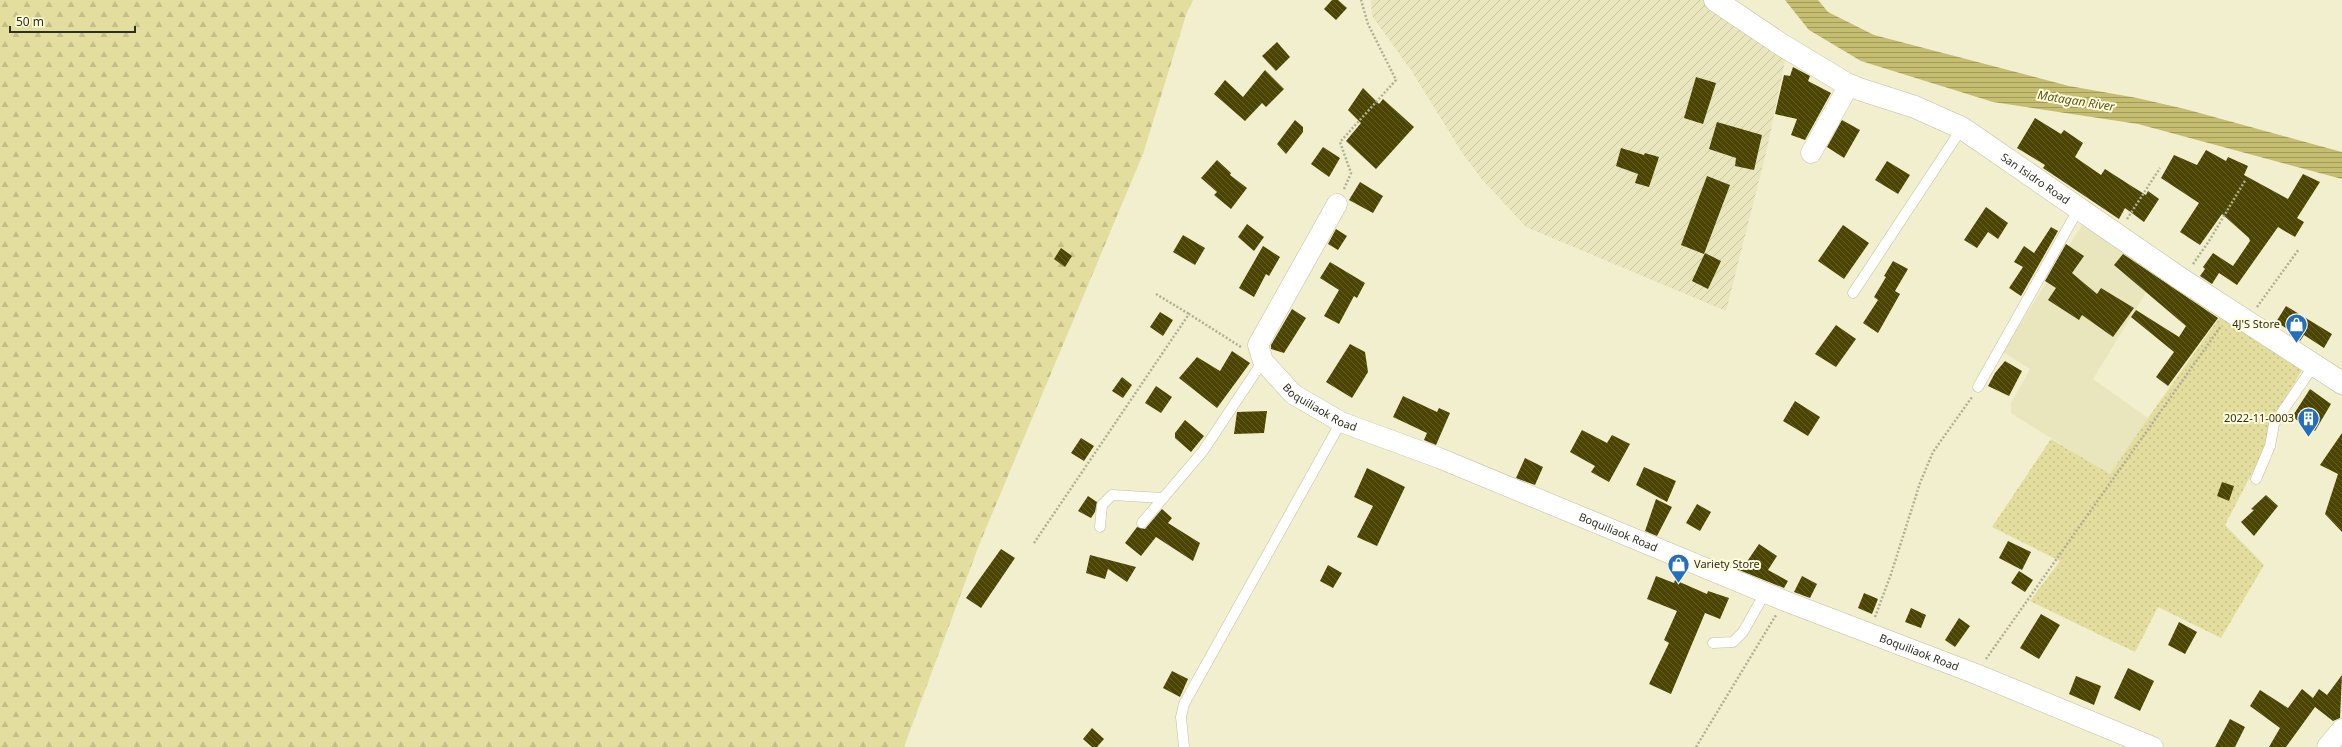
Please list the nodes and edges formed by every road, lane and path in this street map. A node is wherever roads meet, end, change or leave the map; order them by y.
1 (1361, 0) edge
2 (1715, 0) edge
3 (1849, 85) junction
4 (1962, 128) junction
5 (1811, 153) dead end
6 (2160, 168) dead end
7 (2246, 179) dead end
8 (1337, 204) joint
9 (2079, 208) junction
10 (2118, 233) junction
11 (2299, 249) dead end
12 (2181, 278) junction
13 (1853, 293) dead end
14 (1156, 294) dead end
15 (1189, 314) junction
16 (2240, 316) junction
17 (1263, 361) junction
18 (2314, 365) junction
19 (2342, 383) edge
20 (1978, 388) joint
21 (1341, 422) junction
22 (2256, 479) dead end
23 (1163, 498) junction
24 (1142, 523) dead end
25 (1100, 527) dead end
26 (1034, 543) dead end
27 (1765, 593) junction
28 (1785, 601) junction
29 (1868, 634) junction
30 (1713, 644) dead end
31 (1976, 674) junction
32 (2342, 729) edge
33 (1184, 747) edge
34 (1696, 747) edge
35 (2153, 747) edge
36 (2327, 747) edge

1 - 8 path
2 - 3 street, San Isidro Road
3 - 4 street, San Isidro Road
3 - 5 street
4 - 9 street, San Isidro Road
4 - 13 lane
6 - 10 path
7 - 12 path
8 - 17 street
9 - 10 street, San Isidro Road
9 - 20 lane
10 - 12 street, San Isidro Road
11 - 16 path
12 - 16 street, San Isidro Road
14 - 15 path
15 - 17 path
15 - 26 path
16 - 18 street, San Isidro Road
16 - 31 path
17 - 21 street, Boquiliaok Road
17 - 23 lane
18 - 19 street, San Isidro Road
18 - 22 lane
20 - 29 path
21 - 27 street, Boquiliaok Road
21 - 33 lane
23 - 24 lane
23 - 25 lane
27 - 28 street, Boquiliaok Road
27 - 30 lane
28 - 29 street, Boquiliaok Road
28 - 34 path
29 - 31 street, Boquiliaok Road
31 - 35 street, Boquiliaok Road
32 - 36 street

